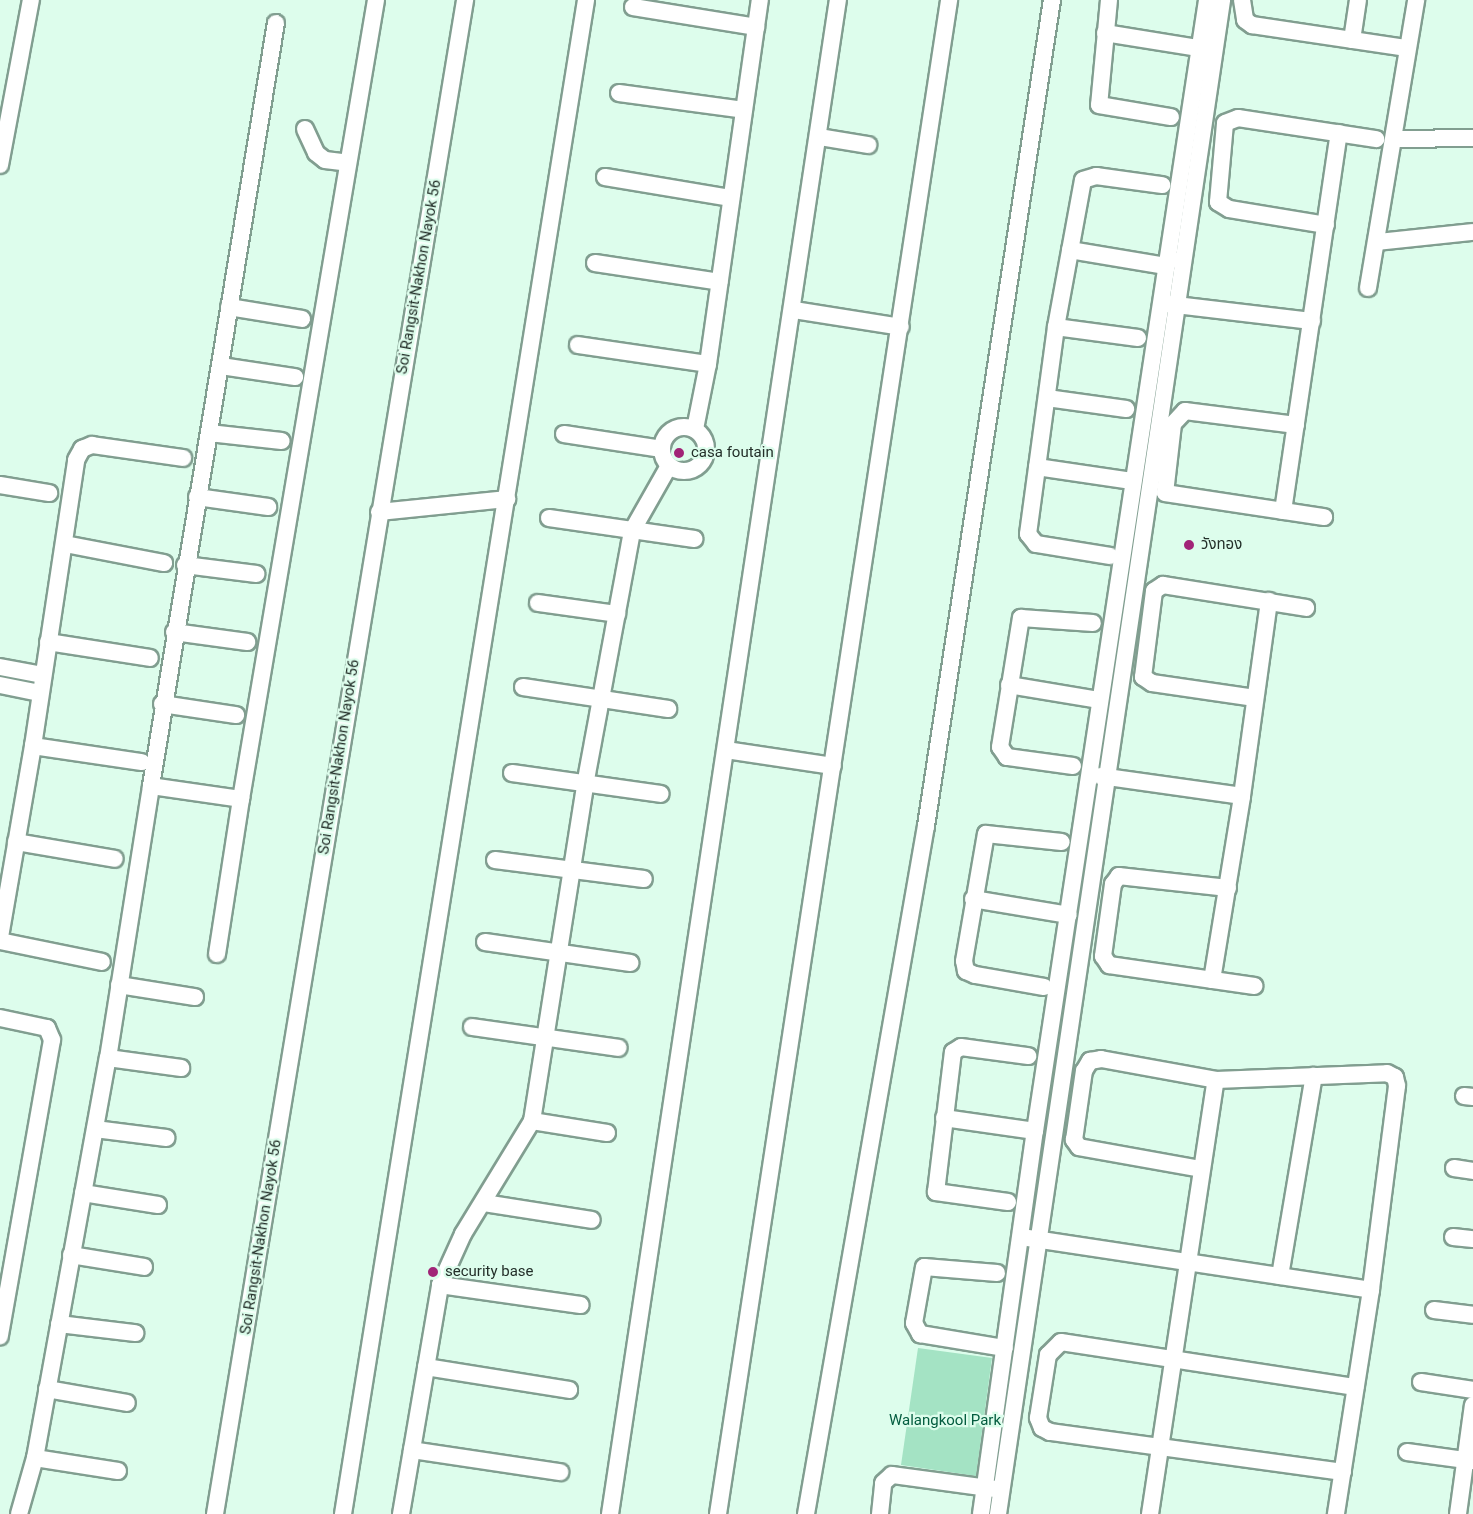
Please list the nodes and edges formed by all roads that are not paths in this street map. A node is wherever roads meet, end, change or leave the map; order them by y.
1 (31, 0) edge
2 (376, 0) edge
3 (465, 0) edge
4 (586, 0) edge
5 (760, 0) edge
6 (838, 0) edge
7 (949, 0) edge
8 (1052, 0) edge
9 (1109, 0) edge
10 (1207, 0) edge
11 (1222, 0) edge
12 (1242, 0) edge
13 (1358, 0) edge
14 (1416, 0) edge
15 (633, 7) dead end
16 (276, 22) dead end
17 (756, 27) junction
18 (1105, 33) junction
19 (1352, 40) junction
20 (1400, 47) dead end
21 (1199, 48) junction
22 (620, 93) dead end
23 (744, 110) junction
24 (1171, 117) dead end
25 (305, 129) dead end
26 (1339, 133) junction
27 (819, 137) junction
28 (1473, 138) edge
29 (1376, 139) dead end
30 (1394, 139) junction
31 (868, 145) dead end
32 (348, 163) junction
33 (0, 165) edge
34 (605, 177) dead end
35 (1162, 185) dead end
36 (731, 198) junction
37 (1326, 225) junction
38 (1189, 228) junction
39 (1472, 232) edge
40 (1377, 242) junction
41 (1070, 250) junction
42 (595, 263) dead end
43 (1166, 266) junction
44 (720, 282) junction
45 (1368, 288) dead end
46 (1160, 303) junction
47 (1178, 306) junction
48 (229, 307) junction
49 (794, 310) junction
50 (302, 319) dead end
51 (1312, 321) junction
52 (901, 327) junction
53 (1056, 327) junction
54 (1138, 338) dead end
55 (578, 345) dead end
56 (708, 364) junction
57 (221, 366) junction
58 (295, 377) dead end
59 (1047, 398) junction
60 (1126, 409) dead end
61 (1296, 425) junction
62 (695, 429) junction
63 (208, 433) junction
64 (564, 434) dead end
65 (282, 441) dead end
66 (662, 449) junction
67 (183, 458) dead end
68 (669, 466) junction
69 (1037, 467) junction
70 (1132, 481) junction
71 (0, 485) edge
72 (49, 493) dead end
73 (197, 497) junction
74 (507, 499) junction
75 (268, 507) dead end
76 (1283, 511) junction
77 (379, 512) junction
78 (1324, 517) dead end
79 (549, 518) dead end
80 (632, 531) junction
81 (694, 539) dead end
82 (64, 544) junction
83 (1110, 556) dead end
84 (164, 563) dead end
85 (185, 565) junction
86 (256, 574) dead end
87 (1269, 601) junction
88 (538, 603) dead end
89 (1306, 608) dead end
90 (618, 614) junction
91 (1093, 623) dead end
92 (174, 632) junction
93 (48, 642) junction
94 (247, 642) dead end
95 (150, 658) dead end
96 (0, 667) edge
97 (43, 675) junction
98 (0, 685) edge
99 (1009, 685) junction
100 (523, 687) dead end
101 (40, 693) junction
102 (1255, 698) junction
103 (1100, 700) junction
104 (601, 701) junction
105 (162, 704) junction
106 (668, 709) dead end
107 (236, 715) dead end
108 (33, 746) junction
109 (726, 750) junction
110 (142, 762) dead end
111 (833, 766) junction
112 (1073, 766) dead end
113 (512, 773) dead end
114 (1090, 774) junction
115 (1110, 777) junction
116 (585, 785) junction
117 (151, 786) junction
118 (661, 794) dead end
119 (1242, 796) junction
120 (241, 799) junction
121 (16, 842) junction
122 (1062, 842) dead end
123 (115, 859) dead end
124 (495, 860) dead end
125 (572, 870) junction
126 (644, 879) dead end
127 (1228, 888) junction
128 (973, 899) junction
129 (1069, 915) junction
130 (0, 939) edge
131 (485, 942) dead end
132 (560, 952) junction
133 (217, 954) dead end
134 (102, 962) dead end
135 (630, 963) dead end
136 (1212, 980) junction
137 (119, 985) junction
138 (1254, 986) dead end
139 (1044, 987) dead end
140 (195, 997) dead end
141 (0, 1018) edge
142 (472, 1027) dead end
143 (545, 1037) junction
144 (618, 1048) dead end
145 (1028, 1056) dead end
146 (108, 1058) junction
147 (181, 1068) dead end
148 (1314, 1076) junction
149 (1216, 1080) junction
150 (944, 1118) junction
151 (532, 1120) junction
152 (94, 1128) junction
153 (1035, 1131) junction
154 (606, 1133) dead end
155 (166, 1138) dead end
156 (1455, 1168) dead end
157 (1201, 1169) junction
158 (1473, 1171) edge
159 (83, 1194) junction
160 (1008, 1202) dead end
161 (484, 1203) junction
162 (159, 1205) dead end
163 (592, 1220) dead end
164 (1020, 1237) junction
165 (1452, 1237) dead end
166 (1473, 1239) edge
167 (1039, 1240) junction
168 (71, 1255) junction
169 (1188, 1261) junction
170 (144, 1267) dead end
171 (997, 1273) dead end
172 (1280, 1276) junction
173 (440, 1285) junction
174 (1371, 1290) junction
175 (581, 1305) dead end
176 (1434, 1310) dead end
177 (1473, 1315) edge
178 (59, 1324) junction
179 (0, 1332) edge
180 (135, 1333) dead end
181 (1005, 1348) junction
182 (1173, 1358) junction
183 (426, 1367) junction
184 (1421, 1382) dead end
185 (1356, 1387) junction
186 (47, 1389) junction
187 (569, 1390) dead end
188 (1473, 1390) edge
189 (127, 1403) dead end
190 (1473, 1405) edge
191 (1159, 1445) junction
192 (412, 1450) junction
193 (1407, 1452) dead end
194 (35, 1458) junction
195 (1469, 1460) edge
196 (118, 1471) dead end
197 (560, 1472) dead end
198 (1343, 1472) junction
199 (985, 1487) junction
200 (1002, 1490) junction
201 (19, 1514) edge
202 (215, 1514) edge
203 (344, 1514) edge
204 (401, 1514) edge
205 (610, 1514) edge
206 (718, 1514) edge
207 (806, 1514) edge
208 (880, 1514) edge
209 (981, 1514) edge
210 (998, 1514) edge
211 (1150, 1514) edge
212 (1336, 1514) edge
213 (1458, 1514) edge

1 - 33 street
2 - 32 street
3 - 77 street, Soi Rangsit-Nakhon Nayok 56
4 - 74 street
5 - 17 street
6 - 27 street
7 - 52 street
8 - 207 street
9 - 18 street
10 - 21 street
11 - 38 street
12 - 19 street
13 - 19 street
14 - 30 street
15 - 17 street
16 - 48 street
17 - 23 street
18 - 21 street
18 - 24 street
19 - 20 street
21 - 43 street
22 - 23 street
23 - 36 street
25 - 32 street
26 - 29 street
26 - 37 street
26 - 37 street
27 - 31 street
27 - 49 street
28 - 30 street
30 - 40 street
32 - 120 street
34 - 36 street
35 - 41 street
36 - 44 street
37 - 51 street
38 - 43 street
38 - 47 street
39 - 40 street
40 - 45 street
41 - 43 street
41 - 53 street
42 - 44 street
43 - 46 street
44 - 56 street
46 - 47 street
46 - 70 street
47 - 51 street
47 - 115 street
48 - 50 street
48 - 57 street
49 - 52 street
49 - 109 street
51 - 61 street
52 - 111 street
53 - 54 street
53 - 59 street
55 - 56 street
56 - 62 street
57 - 58 street
57 - 63 street
59 - 60 street
59 - 69 street
61 - 76 street
61 - 76 street
62 - 66 street
62 - 68 street
63 - 65 street
63 - 73 street
64 - 66 street
66 - 68 street
67 - 82 street
68 - 80 street
69 - 70 street
69 - 83 street
70 - 103 street
71 - 72 street
73 - 75 street
73 - 85 street
74 - 77 street
74 - 203 street
76 - 78 street
77 - 202 street, Soi Rangsit-Nakhon Nayok 56
79 - 80 street
80 - 81 street
80 - 90 street
82 - 84 street
82 - 93 street
85 - 86 street
85 - 92 street
87 - 89 street
87 - 102 street
87 - 102 street
88 - 90 street
90 - 104 street
91 - 99 street
92 - 94 street
92 - 105 street
93 - 95 street
93 - 97 street
96 - 97 street
97 - 101 street
98 - 101 street
99 - 103 street
99 - 112 street
100 - 104 street
101 - 108 street
102 - 119 street
103 - 114 street
104 - 106 street
104 - 116 street
105 - 107 street
105 - 117 street
108 - 110 street
108 - 121 street
109 - 111 street
109 - 205 street
111 - 206 street
113 - 116 street
114 - 115 street
114 - 129 street
115 - 119 street
115 - 167 street
116 - 118 street
116 - 125 street
117 - 120 street
117 - 137 street
119 - 127 street
120 - 133 street
121 - 123 street
121 - 130 street
122 - 128 street
124 - 125 street
125 - 126 street
125 - 132 street
127 - 136 street
127 - 136 street
128 - 129 street
128 - 139 street
129 - 153 street
130 - 134 street
131 - 132 street
132 - 135 street
132 - 143 street
136 - 138 street
137 - 140 street
137 - 146 street
141 - 179 street
142 - 143 street
143 - 144 street
143 - 151 street
145 - 150 street
146 - 147 street
146 - 152 street
148 - 149 street
148 - 172 street
148 - 174 street
149 - 157 street
149 - 157 street
150 - 153 street
150 - 160 street
151 - 154 street
151 - 161 street
152 - 155 street
152 - 159 street
153 - 164 street
156 - 158 street
157 - 169 street
159 - 162 street
159 - 168 street
161 - 163 street
161 - 173 street
164 - 167 street
164 - 181 street
165 - 166 street
167 - 169 street
167 - 200 street
168 - 170 street
168 - 178 street
169 - 172 street
169 - 182 street
171 - 181 street
172 - 174 street
173 - 175 street
173 - 183 street
174 - 185 street
176 - 177 street
178 - 180 street
178 - 186 street
181 - 199 street
182 - 185 street
182 - 191 street
182 - 191 street
183 - 187 street
183 - 192 street
184 - 188 street
185 - 198 street
186 - 189 street
186 - 194 street
190 - 195 street
191 - 198 street
191 - 211 street
192 - 197 street
192 - 204 street
193 - 195 street
194 - 196 street
194 - 201 street
195 - 213 street
198 - 212 street
199 - 200 street
199 - 208 street
199 - 209 street
200 - 210 street

